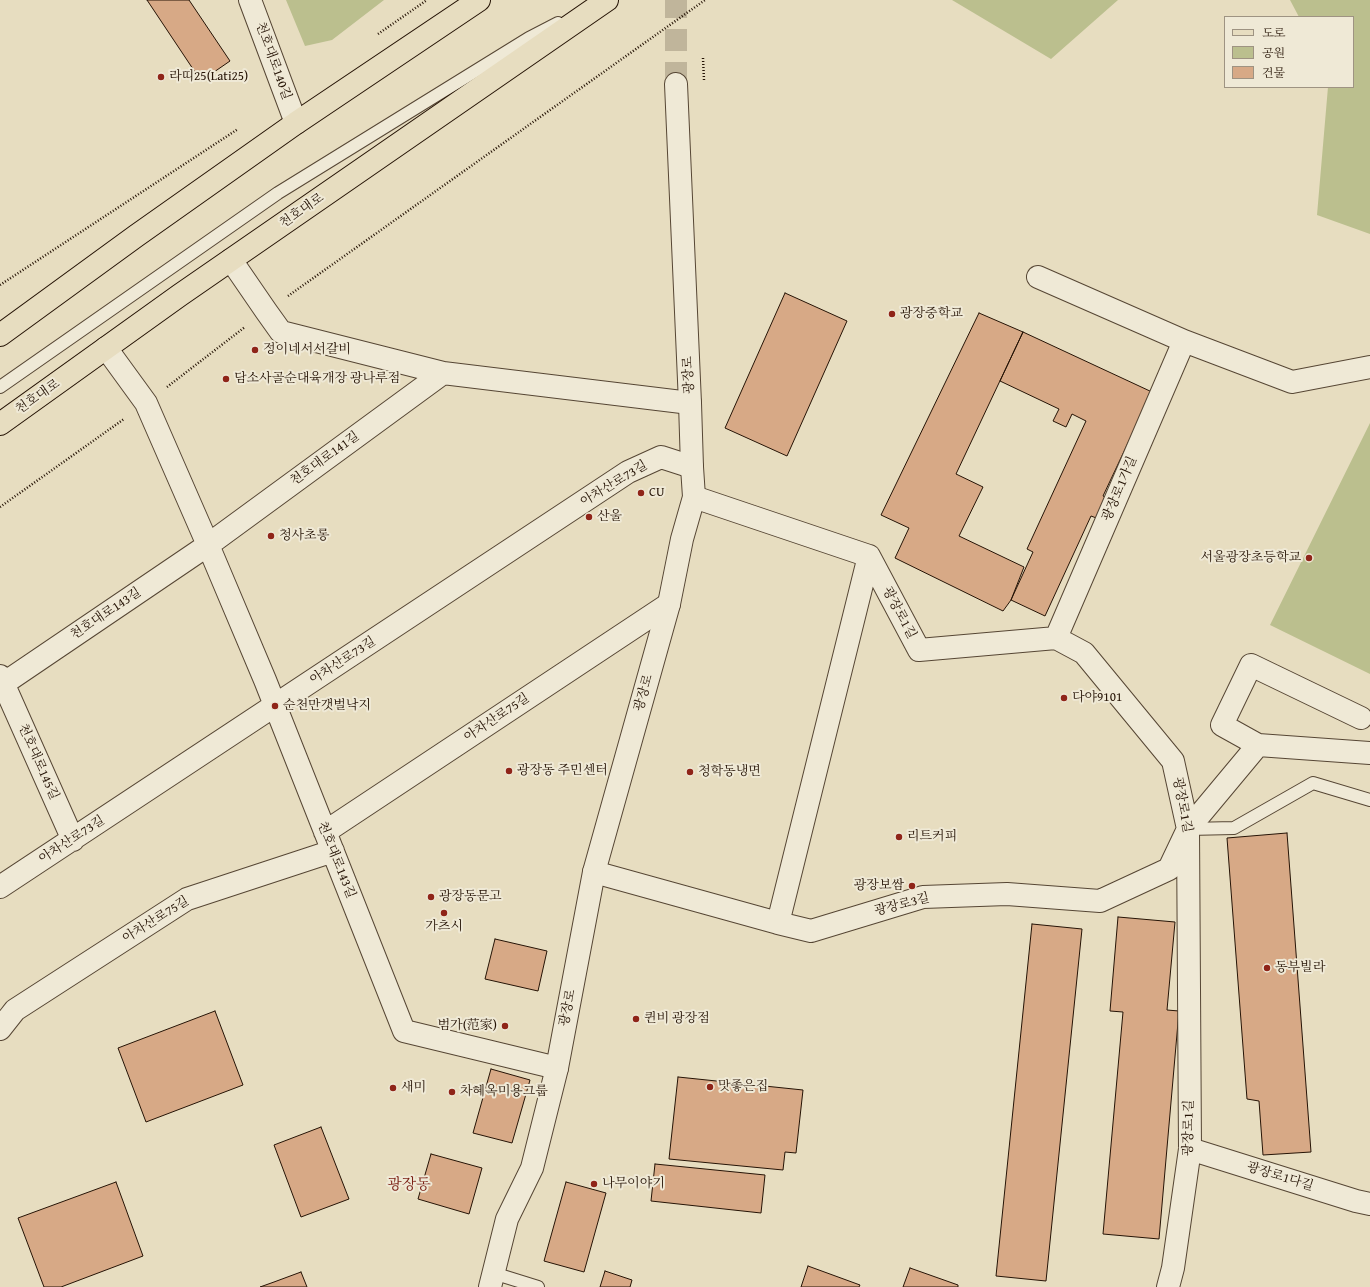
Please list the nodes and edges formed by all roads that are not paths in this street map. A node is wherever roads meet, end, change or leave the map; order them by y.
1 (250, 0) edge
2 (479, 0) edge
3 (601, 0) edge
4 (607, 0) edge
5 (676, 84) tunnel mouth
6 (296, 123) junction
7 (231, 260) junction
8 (1038, 277) dead end
9 (0, 335) edge
10 (1184, 341) junction
11 (106, 348) junction
12 (1370, 367) edge
13 (443, 373) junction
14 (0, 387) edge
15 (690, 403) junction
16 (0, 424) edge
17 (692, 467) junction
18 (694, 497) junction
19 (208, 544) junction
20 (869, 556) junction
21 (669, 604) junction
22 (1056, 638) junction
23 (1, 682) edge
24 (275, 706) junction
25 (1360, 718) dead end
26 (1258, 745) junction
27 (1370, 753) edge
28 (1370, 800) edge
29 (1188, 829) junction
30 (73, 840) junction
31 (329, 842) junction
32 (594, 872) junction
33 (0, 888) edge
34 (778, 923) junction
35 (0, 1029) edge
36 (557, 1068) junction
37 (1190, 1149) junction
38 (1370, 1204) edge
39 (491, 1280) edge
40 (538, 1287) edge
41 (1168, 1287) edge

1 - 6 street, 천호대로140길
2 - 6 main road
3 - 14 lane
4 - 7 main road, 천호대로
5 - 15 street, 광장로
6 - 9 main road
7 - 11 main road, 천호대로
7 - 13 street
8 - 10 street
10 - 12 street
10 - 22 street, 광장로1가길
11 - 16 main road, 천호대로
11 - 19 street, 천호대로143길
13 - 15 street
13 - 19 street, 천호대로141길
15 - 17 street, 광장로
17 - 18 street, 광장로
17 - 24 street, 아차산로73길
18 - 20 street
18 - 21 street, 광장로
19 - 23 street, 천호대로143길
19 - 24 street, 천호대로143길
20 - 22 street, 광장로1길
20 - 34 street, 광장로1길
21 - 31 street, 아차산로75길
21 - 32 street, 광장로
22 - 29 street, 광장로1길
23 - 30 street, 천호대로145길
24 - 30 street, 아차산로73길
24 - 31 street, 천호대로143길
25 - 26 street
26 - 27 street
26 - 29 street, 광장로3길
28 - 29 lane
29 - 34 street, 광장로3길
29 - 37 street, 광장로1길
30 - 33 street, 아차산로73길
31 - 35 street, 아차산로75길
31 - 36 street, 천호대로143길
32 - 34 street, 광장로3길
32 - 36 street, 광장로
36 - 39 street, 광장로
37 - 38 street, 광장로1다길
37 - 41 street, 광장로1길
39 - 40 lane

